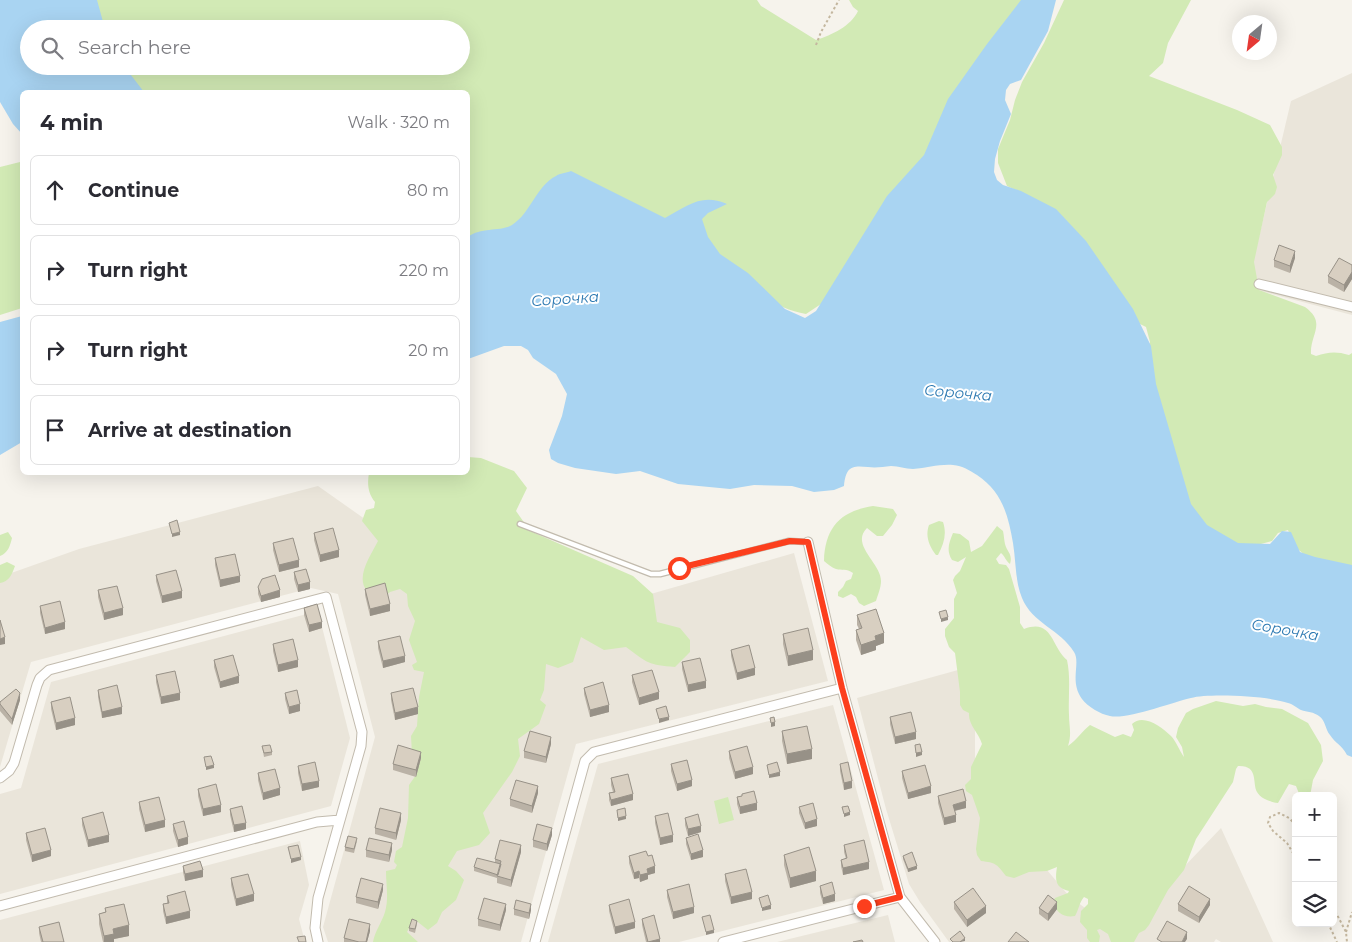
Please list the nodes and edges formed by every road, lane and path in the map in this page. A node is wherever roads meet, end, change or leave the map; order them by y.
1 (839, 0) edge
2 (816, 46) dead end
3 (1259, 284) dead end
4 (1352, 307) edge
5 (520, 524) dead end
6 (808, 542) joint
7 (842, 688) junction
8 (0, 778) edge
9 (340, 820) junction
10 (1292, 821) edge
11 (1292, 851) edge
12 (900, 897) junction
13 (0, 906) edge
14 (1352, 912) edge
15 (1337, 915) edge
16 (1330, 927) edge
17 (1346, 932) junction
18 (318, 942) edge
19 (535, 942) edge
20 (723, 942) edge
21 (935, 942) edge
22 (1337, 942) edge
23 (1347, 942) edge

1 - 2 path
3 - 4 street
5 - 6 lane
6 - 7 street
7 - 12 street
7 - 19 street
8 - 9 street
9 - 13 street
9 - 18 street
10 - 11 path
12 - 20 street
12 - 21 street
14 - 17 path
15 - 17 path
16 - 22 path
17 - 23 path

